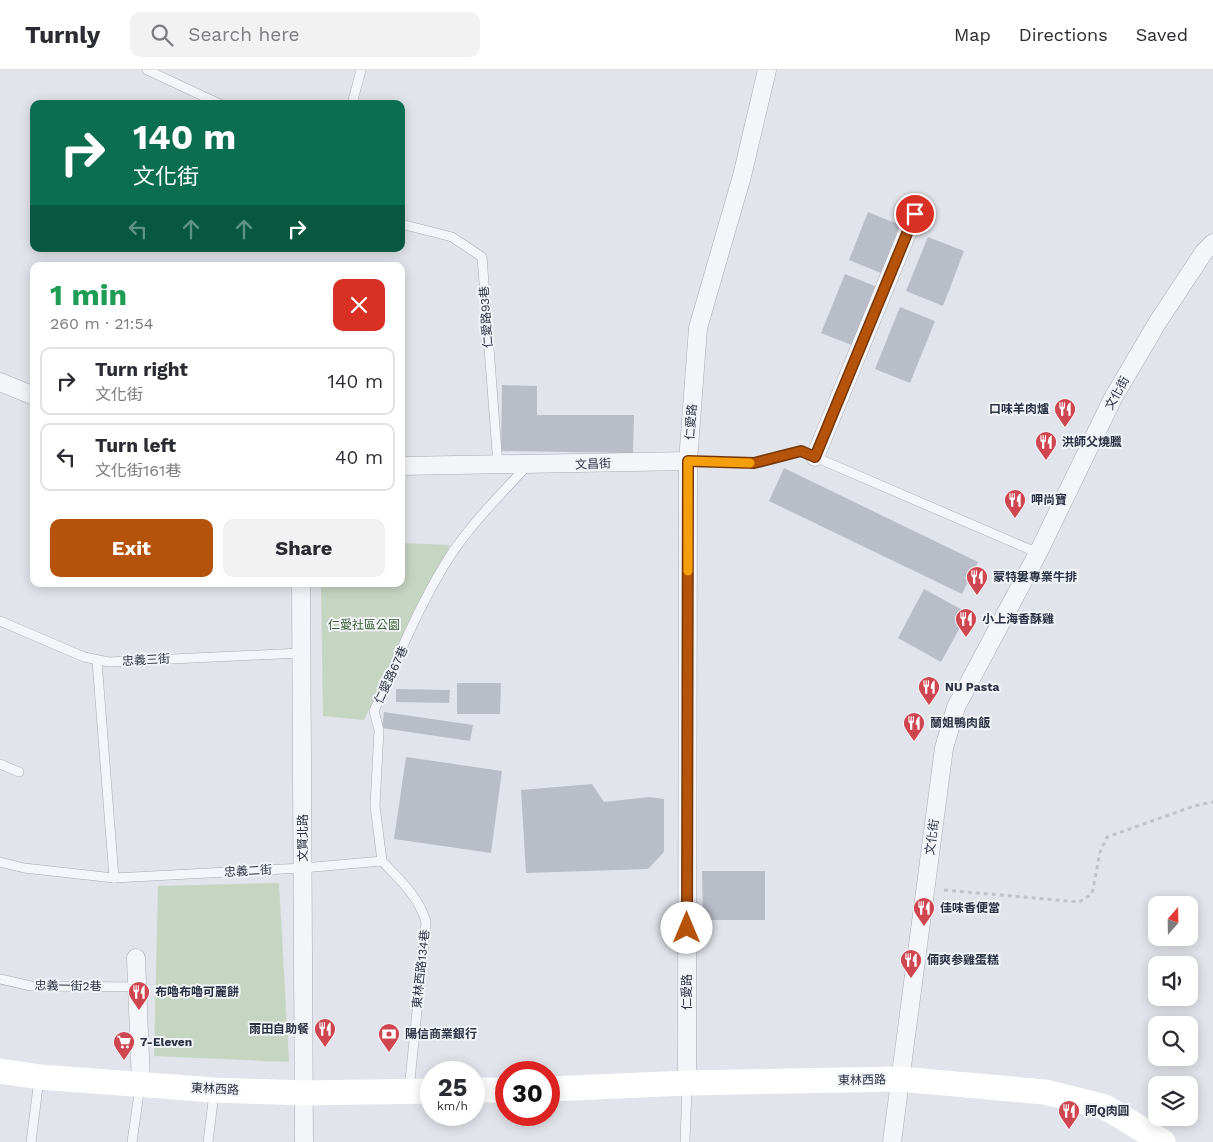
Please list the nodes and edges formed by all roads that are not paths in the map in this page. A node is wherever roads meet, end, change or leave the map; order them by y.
1 (147, 70) edge
2 (361, 70) edge
3 (767, 70) edge
4 (211, 100) edge
5 (353, 100) edge
6 (915, 214) dead end
7 (405, 225) edge
8 (1213, 243) edge
9 (0, 382) edge
10 (30, 394) edge
11 (815, 457) junction
12 (688, 461) junction
13 (405, 466) edge
14 (498, 466) junction
15 (526, 466) junction
16 (1038, 553) junction
17 (300, 587) edge
18 (0, 621) edge
19 (301, 653) junction
20 (97, 661) junction
21 (0, 764) edge
22 (19, 772) dead end
23 (382, 861) junction
24 (0, 862) edge
25 (303, 868) junction
26 (114, 878) junction
27 (136, 958) dead end
28 (0, 979) edge
29 (137, 986) junction
30 (421, 1061) edge
31 (0, 1071) edge
32 (40, 1077) junction
33 (900, 1080) junction
34 (687, 1083) junction
35 (141, 1084) junction
36 (560, 1089) edge
37 (214, 1090) junction
38 (420, 1091) edge
39 (305, 1093) junction
40 (31, 1142) edge
41 (132, 1142) edge
42 (208, 1142) edge
43 (304, 1142) edge
44 (685, 1142) edge
45 (892, 1142) edge
46 (1163, 1142) edge

1 - 4 lane
2 - 5 lane
3 - 12 street, 仁愛路
6 - 11 street
7 - 14 lane, 仁愛路93巷
8 - 16 street, 文化街
9 - 10 street
11 - 12 lane
11 - 16 lane
12 - 15 street, 文昌街
12 - 34 street, 仁愛路
13 - 14 street
14 - 15 street, 文昌街
15 - 23 lane, 仁愛路67巷
16 - 33 street, 文化街
17 - 19 street, 文賢北路
18 - 20 lane, 忠義三街
19 - 20 lane, 忠義三街
19 - 25 street, 文賢北路
20 - 26 lane
21 - 22 lane
23 - 25 lane, 忠義二街
23 - 30 lane, 東林西路134巷
24 - 26 lane, 忠義二街
25 - 26 lane, 忠義二街
25 - 39 street, 文賢北路
27 - 29 street
28 - 29 lane, 忠義一街2巷
29 - 35 street
31 - 32 street, 東林西路
32 - 35 street, 東林西路
32 - 40 lane
33 - 34 street, 東林西路
33 - 45 street, 文化街
33 - 46 street, 東林西路
34 - 36 street, 東林西路
34 - 44 lane
35 - 37 street, 東林西路
35 - 41 lane
37 - 39 street, 東林西路
37 - 42 lane
38 - 39 street, 東林西路
39 - 43 street, 文賢北路

